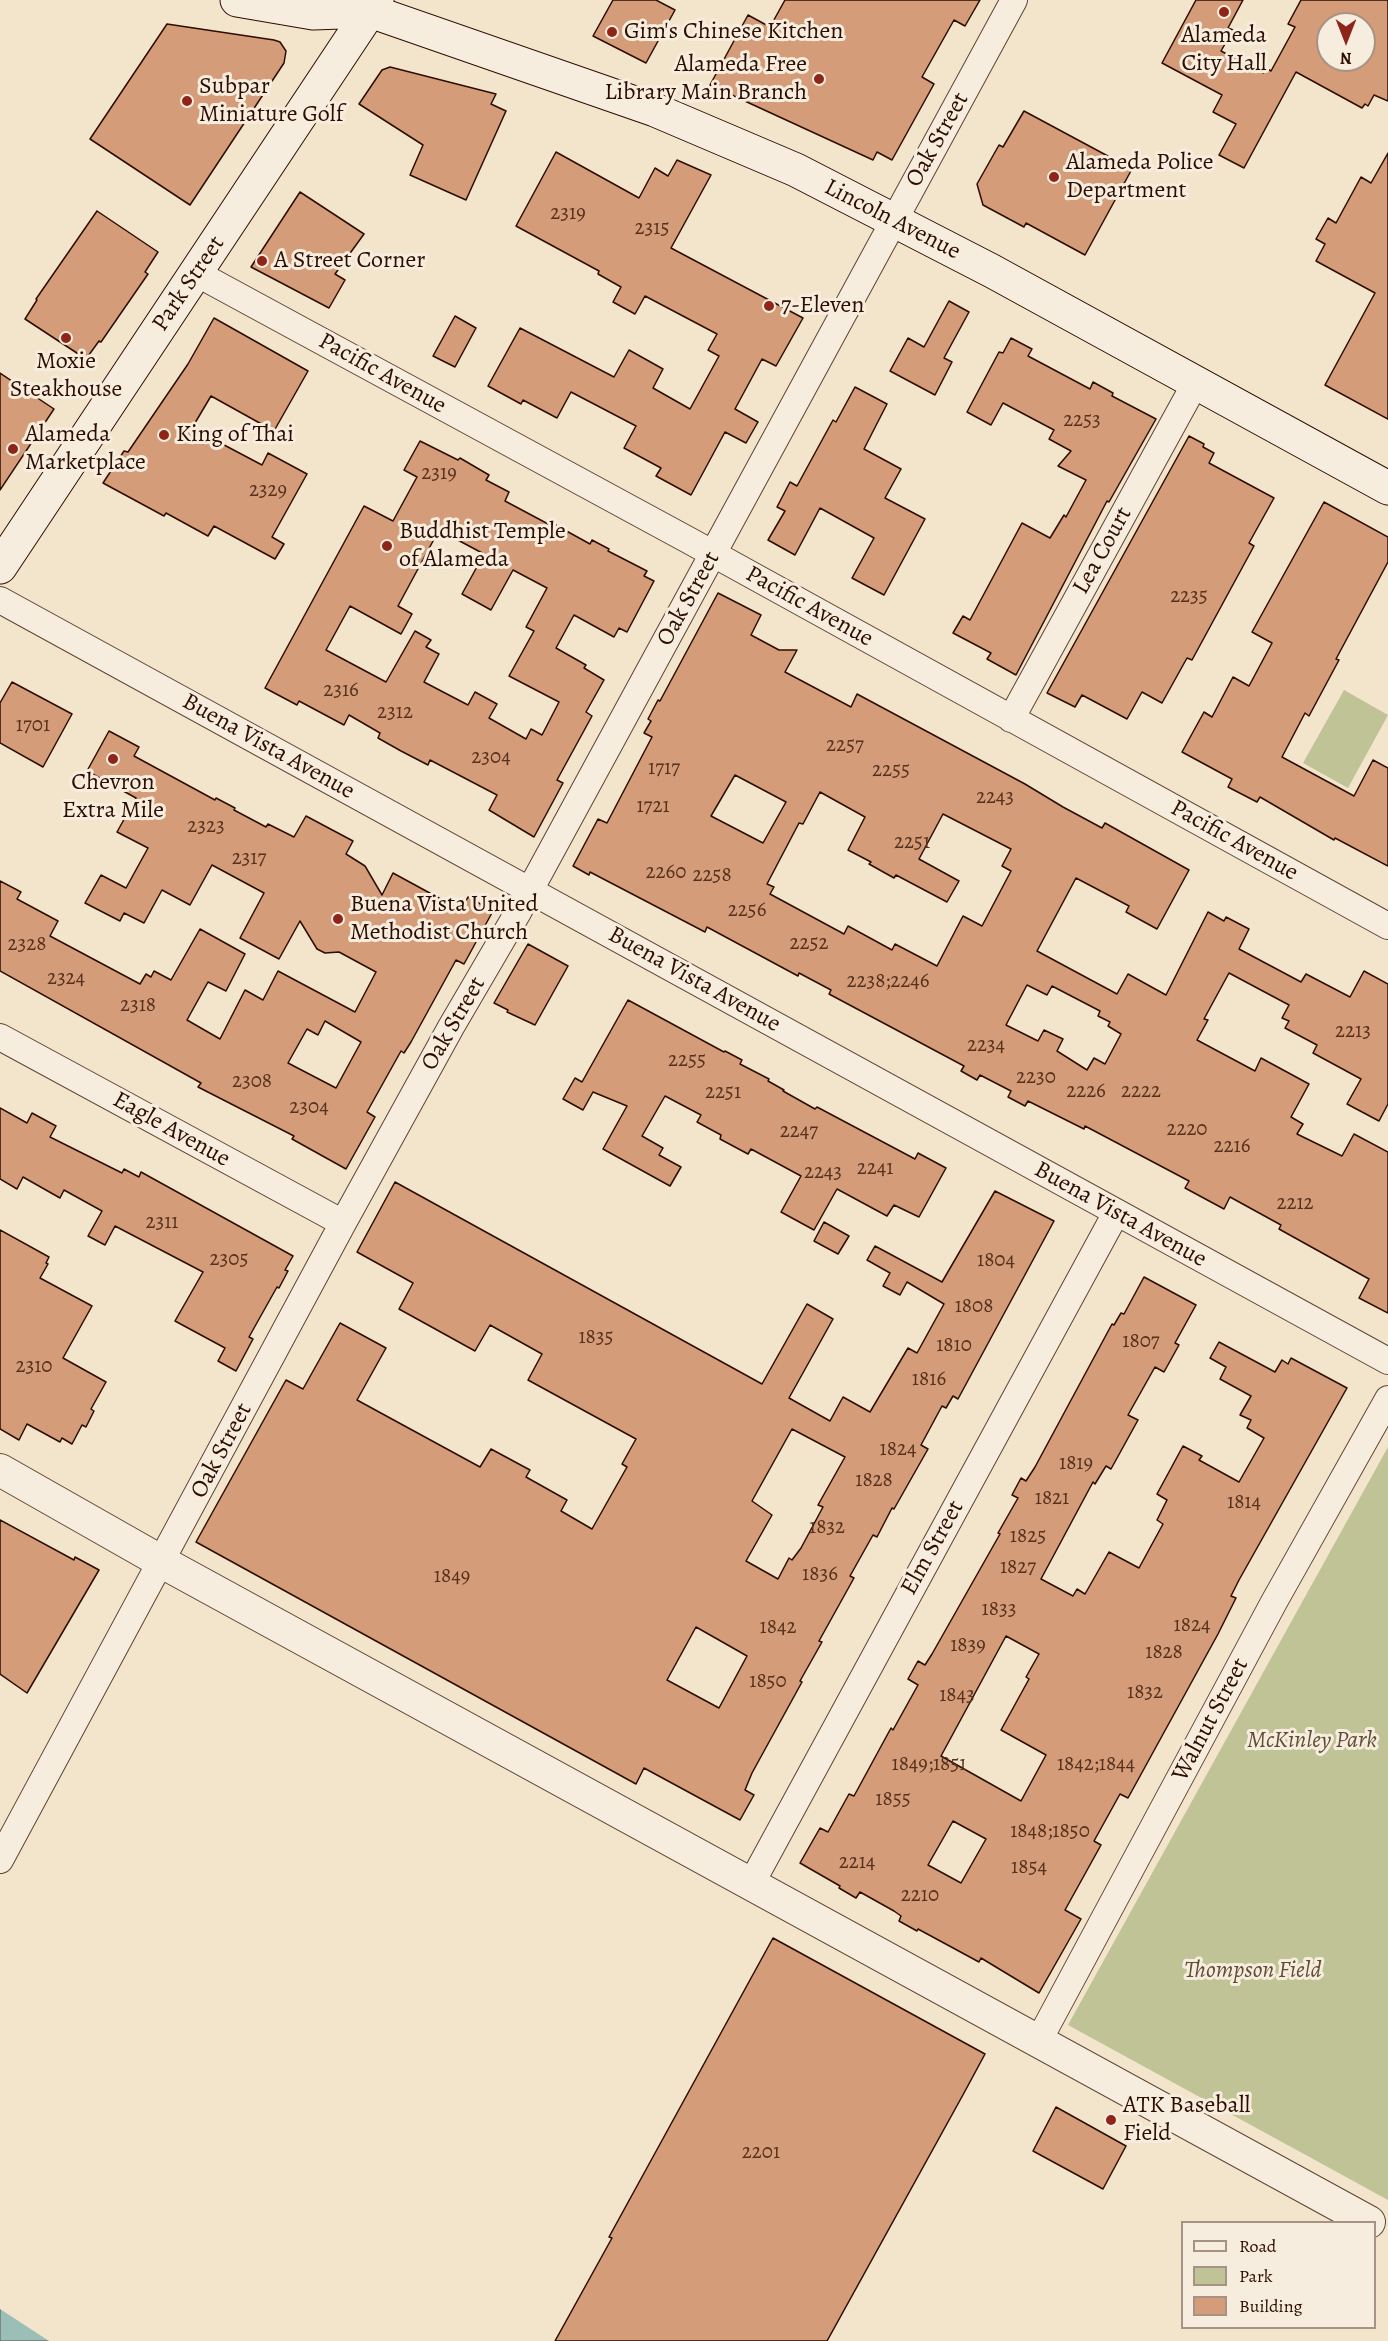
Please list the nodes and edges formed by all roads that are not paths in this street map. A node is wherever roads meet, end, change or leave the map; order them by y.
1 (237, 0) edge
2 (1014, 0) edge
3 (367, 4) edge
4 (894, 220) junction
5 (196, 273) junction
6 (1196, 382) junction
7 (1388, 488) edge
8 (714, 554) junction
9 (0, 567) edge
10 (0, 600) edge
11 (1011, 719) junction
12 (530, 890) junction
13 (1388, 926) edge
14 (0, 1037) edge
15 (1116, 1213) junction
16 (343, 1223) junction
17 (1388, 1361) edge
18 (1388, 1399) edge
19 (0, 1470) edge
20 (162, 1562) junction
21 (0, 1860) edge
22 (751, 1884) junction
23 (1038, 2042) junction
24 (1365, 2221) edge

1 - 3 main road
2 - 4 street, Oak Street
3 - 4 main road, Lincoln Avenue
3 - 5 main road, Park Street
4 - 6 main road, Lincoln Avenue
4 - 8 street, Oak Street
5 - 8 street, Pacific Avenue
5 - 9 main road, Park Street
6 - 7 main road, Lincoln Avenue
6 - 11 street, Lea Court
8 - 11 street, Pacific Avenue
8 - 12 street, Oak Street
10 - 12 street, Buena Vista Avenue
11 - 13 street, Pacific Avenue
12 - 15 street, Buena Vista Avenue
12 - 16 street, Oak Street
14 - 16 street, Eagle Avenue
15 - 17 street, Buena Vista Avenue
15 - 22 street, Elm Street
16 - 20 street, Oak Street
18 - 23 street, Walnut Street
19 - 20 street
20 - 21 street, Oak Street
20 - 22 street
22 - 23 street
23 - 24 street

